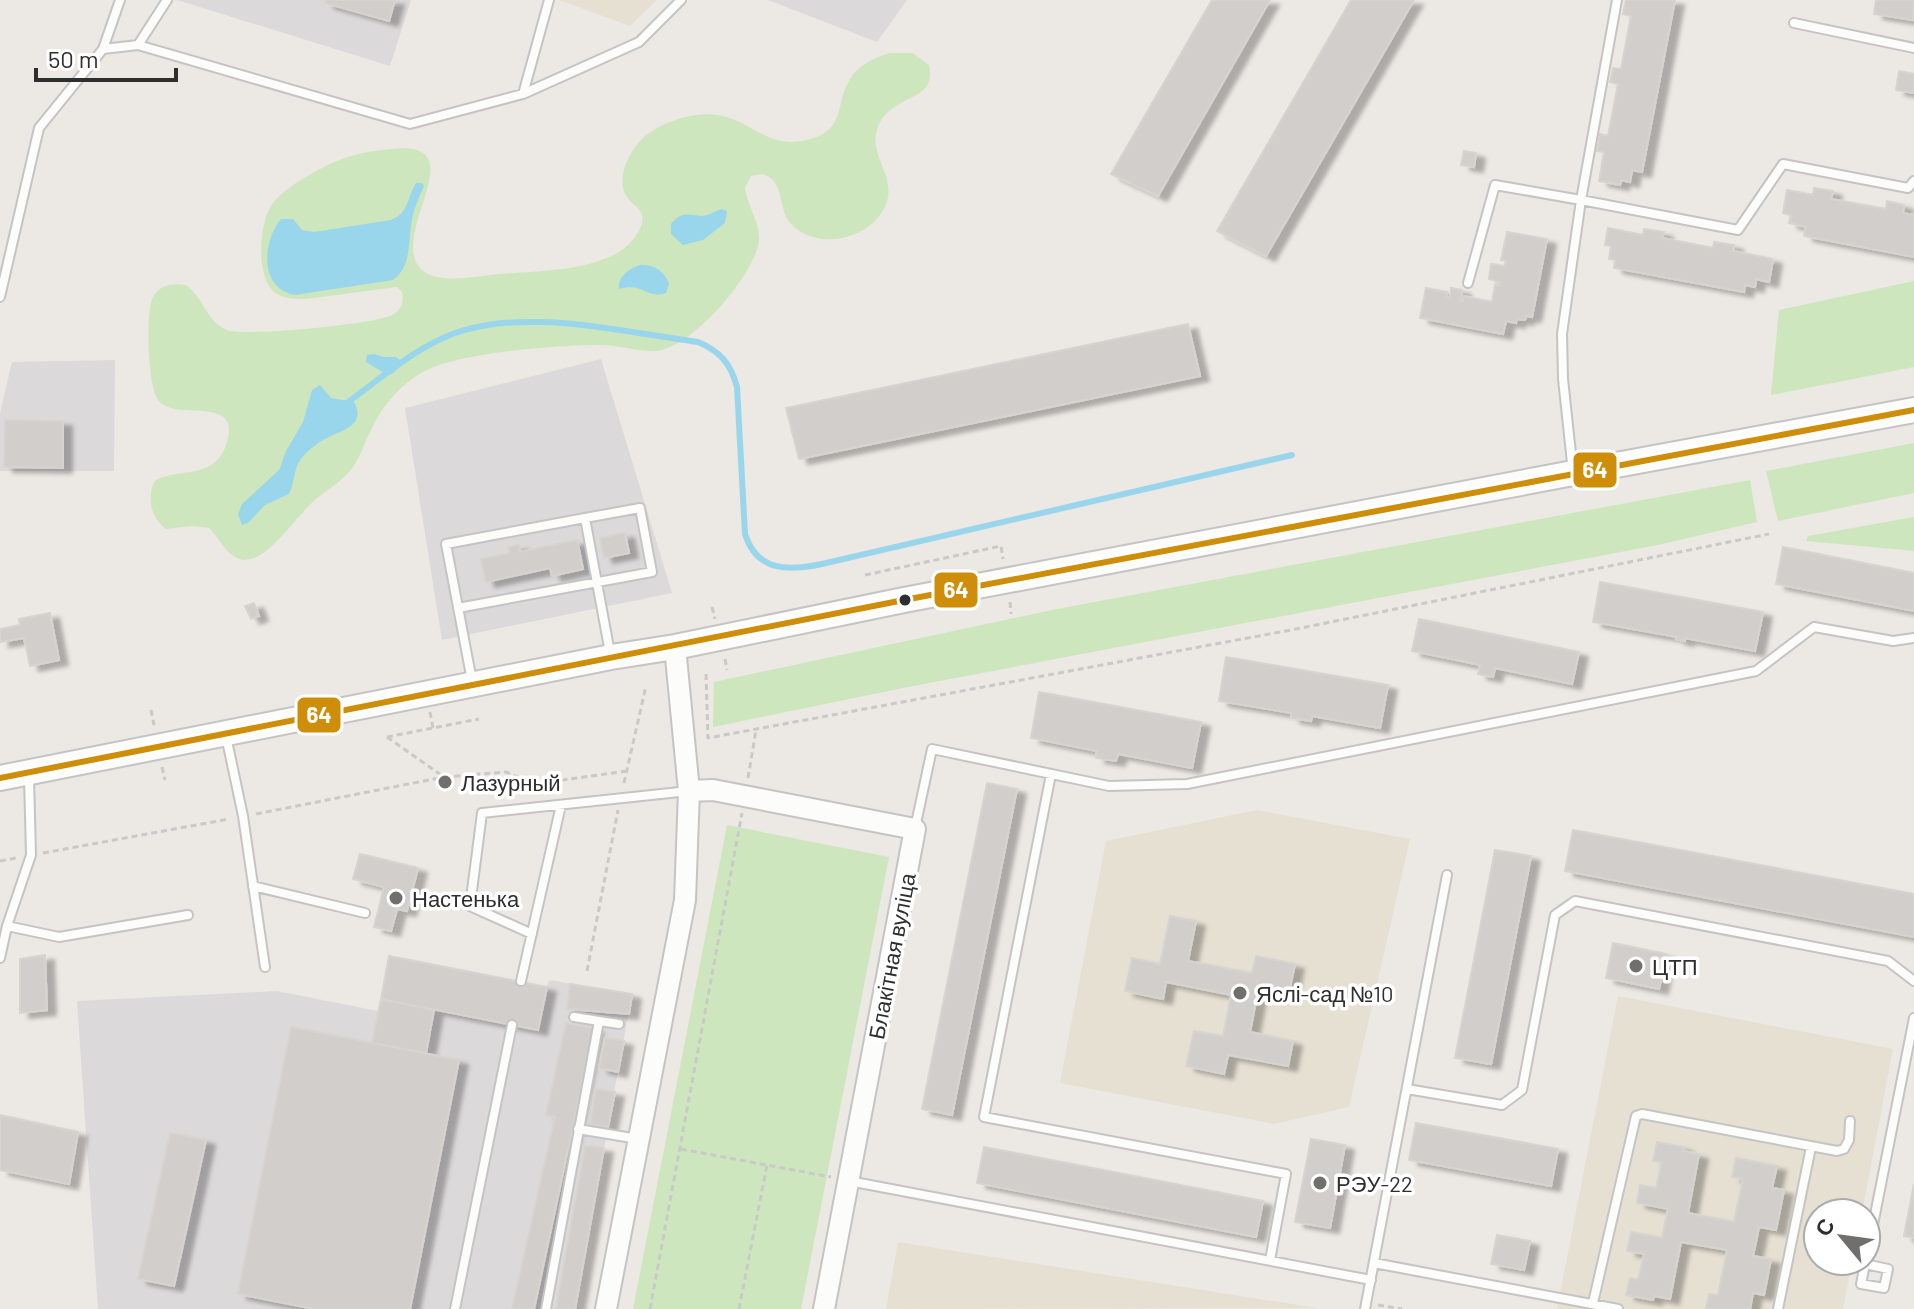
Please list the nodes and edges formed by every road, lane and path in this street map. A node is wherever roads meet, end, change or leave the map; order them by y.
1 (120, 0) edge
2 (167, 0) edge
3 (549, 0) edge
4 (681, 0) edge
5 (1617, 0) edge
6 (1794, 23) dead end
7 (138, 45) junction
8 (1914, 48) edge
9 (103, 49) junction
10 (523, 94) junction
11 (1914, 181) edge
12 (1581, 200) junction
13 (1468, 283) dead end
14 (0, 297) edge
15 (1914, 410) edge
16 (1573, 473) junction
17 (585, 518) junction
18 (1769, 534) dead end
19 (1004, 563) dead end
20 (865, 575) dead end
21 (597, 582) junction
22 (1009, 601) dead end
23 (712, 607) dead end
24 (458, 608) junction
25 (1011, 614) dead end
26 (715, 620) dead end
27 (1914, 638) edge
28 (675, 647) junction
29 (611, 657) junction
30 (725, 659) dead end
31 (727, 670) dead end
32 (706, 674) dead end
33 (472, 686) junction
34 (646, 686) dead end
35 (151, 710) dead end
36 (479, 719) dead end
37 (155, 728) dead end
38 (756, 729) junction
39 (226, 735) junction
40 (162, 767) dead end
41 (627, 771) junction
42 (29, 772) junction
43 (1051, 774) junction
44 (444, 777) junction
45 (0, 778) edge
46 (165, 780) dead end
47 (689, 791) junction
48 (745, 796) junction
49 (621, 799) junction
50 (561, 805) junction
51 (243, 816) junction
52 (915, 829) junction
53 (31, 855) junction
54 (0, 861) edge
55 (1447, 875) dead end
56 (253, 886) junction
57 (365, 913) dead end
58 (188, 915) dead end
59 (7, 926) junction
60 (532, 934) junction
61 (0, 958) edge
62 (265, 967) dead end
63 (587, 971) dead end
64 (521, 981) dead end
65 (1914, 981) edge
66 (574, 1017) dead end
67 (1914, 1018) edge
68 (599, 1021) junction
69 (619, 1024) dead end
70 (512, 1025) dead end
71 (1407, 1089) junction
72 (1850, 1121) dead end
73 (578, 1129) junction
74 (639, 1139) junction
75 (1811, 1147) junction
76 (681, 1149) junction
77 (767, 1165) junction
78 (848, 1181) junction
79 (1879, 1197) edge
80 (1270, 1260) junction
81 (1374, 1263) junction
82 (1371, 1280) junction
83 (1593, 1303) junction
84 (1366, 1306) edge
85 (455, 1309) edge
86 (546, 1309) edge
87 (606, 1309) edge
88 (650, 1309) edge
89 (739, 1309) edge
90 (824, 1309) edge
91 (1402, 1309) edge
92 (1618, 1309) edge
93 (1778, 1309) edge

1 - 9 lane
2 - 7 lane
3 - 10 lane
4 - 10 lane
5 - 12 lane
6 - 8 lane
7 - 9 lane
7 - 10 lane
9 - 14 lane
11 - 12 lane
12 - 13 lane
12 - 16 lane
15 - 16 main road
16 - 28 main road
17 - 21 lane
17 - 21 lane
17 - 24 lane
18 - 38 path
19 - 20 path
21 - 24 lane
21 - 29 lane
22 - 25 path
23 - 26 path
24 - 33 lane
27 - 43 lane
28 - 29 main road
28 - 47 street
29 - 33 main road
30 - 31 path
32 - 38 path
33 - 39 main road
34 - 41 path
35 - 37 path
36 - 44 path
38 - 48 path
39 - 42 main road
39 - 51 lane
40 - 46 path
41 - 44 path
41 - 49 path
42 - 45 main road
42 - 53 lane
43 - 52 lane
43 - 80 lane
44 - 51 path
47 - 48 street
47 - 49 lane
47 - 74 street
48 - 52 street
48 - 76 path
49 - 50 lane
49 - 63 path
50 - 60 lane
50 - 60 lane
51 - 53 path
51 - 56 lane
52 - 78 street, Блакітная вуліца
53 - 54 path
53 - 59 lane
55 - 71 lane
56 - 57 lane
56 - 62 lane
58 - 59 lane
59 - 61 lane
60 - 64 lane
65 - 71 lane
66 - 68 lane
67 - 79 lane
68 - 69 lane
68 - 73 lane
70 - 85 lane
71 - 81 lane
72 - 75 lane
73 - 74 lane
73 - 86 lane
74 - 87 street
75 - 83 lane
75 - 93 lane
76 - 77 path
76 - 88 path
77 - 78 path
77 - 89 path
78 - 80 lane
78 - 90 street, Блакітная вуліца
80 - 82 lane
81 - 82 lane
81 - 83 lane
82 - 84 lane
83 - 92 lane
84 - 91 path

